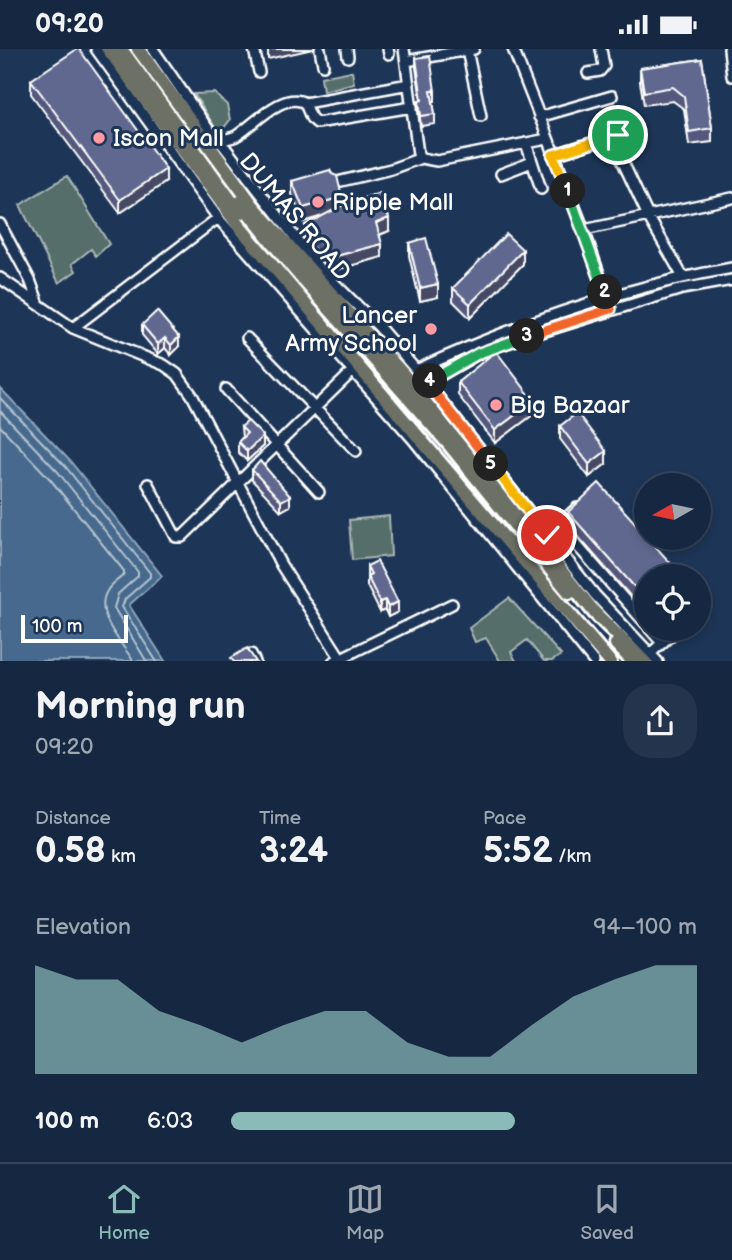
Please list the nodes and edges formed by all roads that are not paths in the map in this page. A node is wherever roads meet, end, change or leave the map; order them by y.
1 (96, 49) edge
2 (108, 49) edge
3 (121, 49) edge
4 (128, 49) edge
5 (138, 49) edge
6 (153, 49) edge
7 (254, 49) edge
8 (320, 49) edge
9 (404, 49) edge
10 (513, 49) edge
11 (601, 49) edge
12 (729, 49) edge
13 (470, 50) edge
14 (406, 61) junction
15 (323, 65) dead end
16 (259, 72) dead end
17 (732, 72) edge
18 (589, 73) dead end
19 (409, 84) junction
20 (611, 96) dead end
21 (305, 103) junction
22 (412, 107) junction
23 (481, 116) dead end
24 (540, 117) junction
25 (618, 135) dead end
26 (547, 139) junction
27 (220, 141) junction
28 (526, 143) junction
29 (553, 155) junction
30 (421, 158) junction
31 (621, 158) dead end
32 (532, 162) junction
33 (501, 174) dead end
34 (337, 182) edge
35 (541, 189) dead end
36 (732, 198) edge
37 (648, 216) junction
38 (218, 218) junction
39 (0, 224) edge
40 (584, 230) junction
41 (732, 268) edge
42 (683, 277) junction
43 (0, 278) edge
44 (732, 280) edge
45 (607, 298) junction
46 (38, 302) junction
47 (611, 309) junction
48 (73, 328) junction
49 (247, 338) dead end
50 (416, 369) junction
51 (353, 372) junction
52 (427, 383) junction
53 (226, 389) dead end
54 (316, 407) junction
55 (277, 445) junction
56 (356, 451) dead end
57 (148, 484) dead end
58 (237, 485) junction
59 (319, 492) dead end
60 (584, 501) edge
61 (559, 524) junction
62 (547, 535) junction
63 (452, 604) dead end
64 (634, 611) edge
65 (664, 641) edge
66 (662, 643) joint
67 (648, 657) edge
68 (339, 660) edge
69 (594, 661) edge
70 (610, 661) edge
71 (621, 661) edge
72 (633, 661) edge
73 (658, 661) edge

1 - 38 street
2 - 70 main road, DUMAS ROAD
3 - 71 main road
4 - 72 main road
5 - 67 main road, DUMAS ROAD
6 - 27 street
7 - 16 street
8 - 15 street
9 - 14 street
10 - 24 street
11 - 18 street
12 - 17 street
13 - 14 street
13 - 23 street
14 - 19 street
19 - 21 street
19 - 22 street
20 - 24 street
21 - 22 street
21 - 27 street
22 - 30 street
24 - 26 street
25 - 29 street
26 - 28 street
26 - 29 street
27 - 50 street
28 - 30 street
28 - 32 street
29 - 40 street
30 - 34 street
31 - 37 street
32 - 33 street
32 - 35 street
36 - 37 street
37 - 40 street
37 - 42 street
38 - 48 street
38 - 51 street
39 - 46 street
40 - 45 street
41 - 42 street
42 - 45 street
43 - 46 street
44 - 47 street
45 - 47 street
45 - 50 street
46 - 48 street
47 - 52 street
48 - 58 street
49 - 54 street
50 - 52 street
51 - 54 street
51 - 69 street
52 - 62 street
53 - 55 street
54 - 55 street
54 - 56 street
55 - 58 street
55 - 59 street
57 - 58 street
58 - 68 street
60 - 61 street
61 - 62 street
61 - 64 street
62 - 67 street
63 - 68 street
65 - 66 street
66 - 67 street
67 - 73 street

